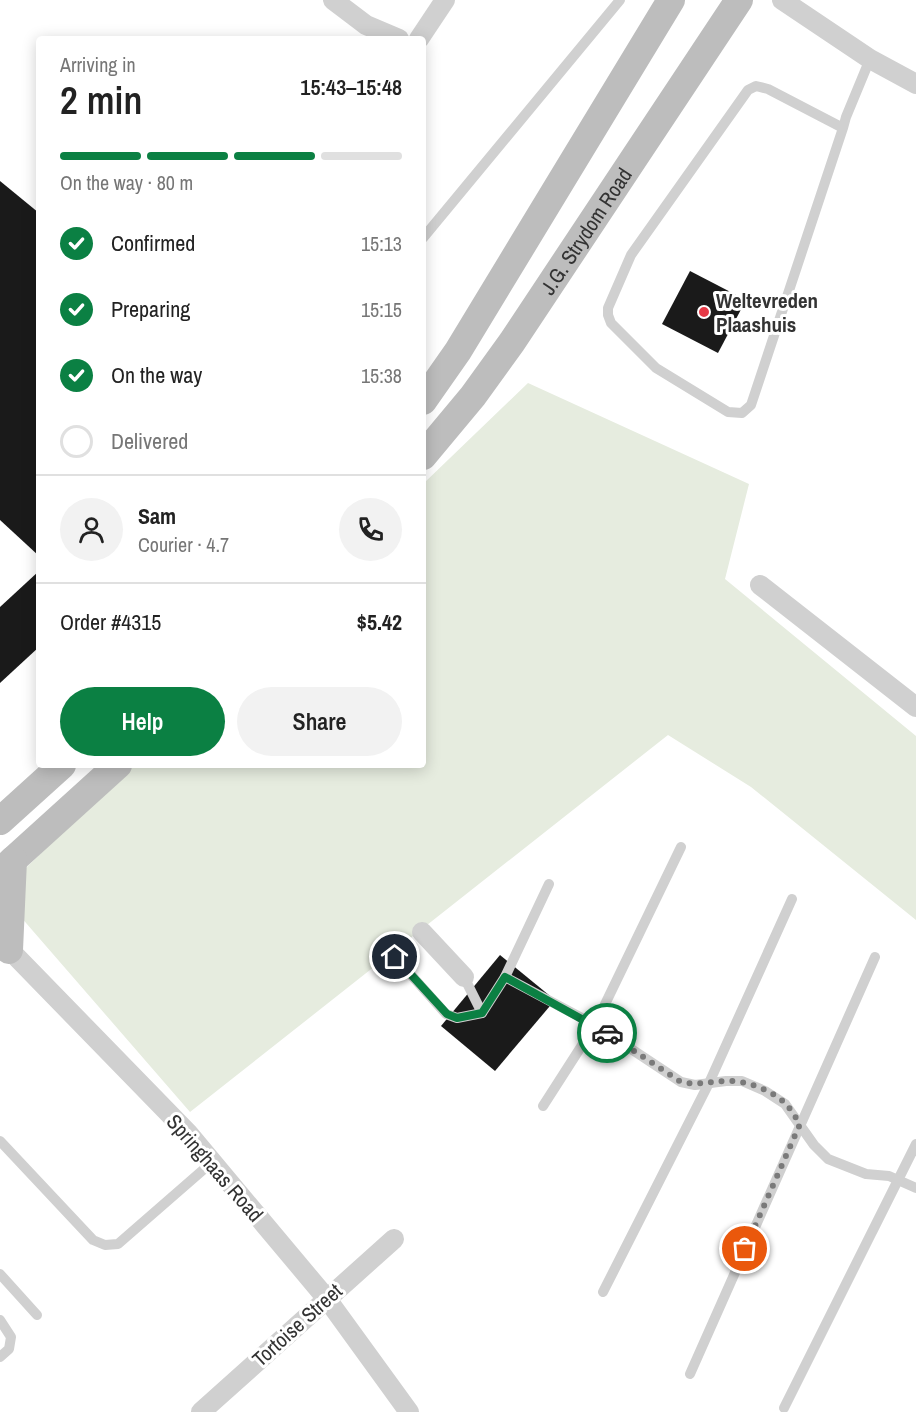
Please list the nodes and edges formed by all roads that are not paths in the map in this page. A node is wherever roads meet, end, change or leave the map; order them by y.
1 (333, 0) edge
2 (445, 0) edge
3 (620, 0) edge
4 (671, 0) edge
5 (739, 0) edge
6 (782, 0) edge
7 (392, 36) edge
8 (421, 36) edge
9 (870, 59) junction
10 (916, 84) edge
11 (843, 128) junction
12 (426, 234) edge
13 (426, 397) edge
14 (426, 452) edge
15 (760, 585) dead end
16 (916, 707) edge
17 (59, 768) edge
18 (115, 768) edge
19 (0, 821) edge
20 (681, 847) dead end
21 (7, 866) edge
22 (549, 884) dead end
23 (792, 898) dead end
24 (422, 932) dead end
25 (5, 946) edge
26 (395, 957) dead end
27 (875, 957) dead end
28 (464, 977) joint
29 (505, 977) junction
30 (482, 1013) junction
31 (594, 1024) junction
32 (709, 1083) junction
33 (543, 1106) dead end
34 (800, 1124) junction
35 (0, 1141) edge
36 (916, 1144) edge
37 (210, 1163) junction
38 (898, 1180) junction
39 (916, 1188) edge
40 (394, 1239) dead end
41 (0, 1274) edge
42 (603, 1292) dead end
43 (327, 1299) junction
44 (37, 1315) dead end
45 (0, 1320) edge
46 (0, 1358) edge
47 (690, 1374) dead end
48 (784, 1408) dead end
49 (201, 1412) edge
50 (409, 1412) edge

1 - 7 street
2 - 8 street
3 - 12 lane
4 - 13 street, J.G. Strydom Road
5 - 14 street, J.G. Strydom Road
6 - 9 street
9 - 10 street
9 - 11 lane
11 - 11 lane
15 - 16 street
17 - 19 street
18 - 21 street
20 - 31 lane
21 - 25 street
22 - 29 lane
23 - 32 lane
24 - 28 street
25 - 37 street, Springhaas Road
26 - 30 lane
27 - 34 lane
28 - 30 lane
29 - 30 lane
29 - 31 lane
31 - 32 lane
31 - 33 lane
32 - 34 lane
32 - 42 lane
34 - 38 lane
34 - 47 lane
35 - 37 lane
36 - 38 lane
37 - 43 street, Springhaas Road
38 - 39 lane
38 - 48 lane
40 - 43 street, Tortoise Street
41 - 44 lane
43 - 49 street, Tortoise Street
43 - 50 street, Springhaas Road
45 - 46 lane

